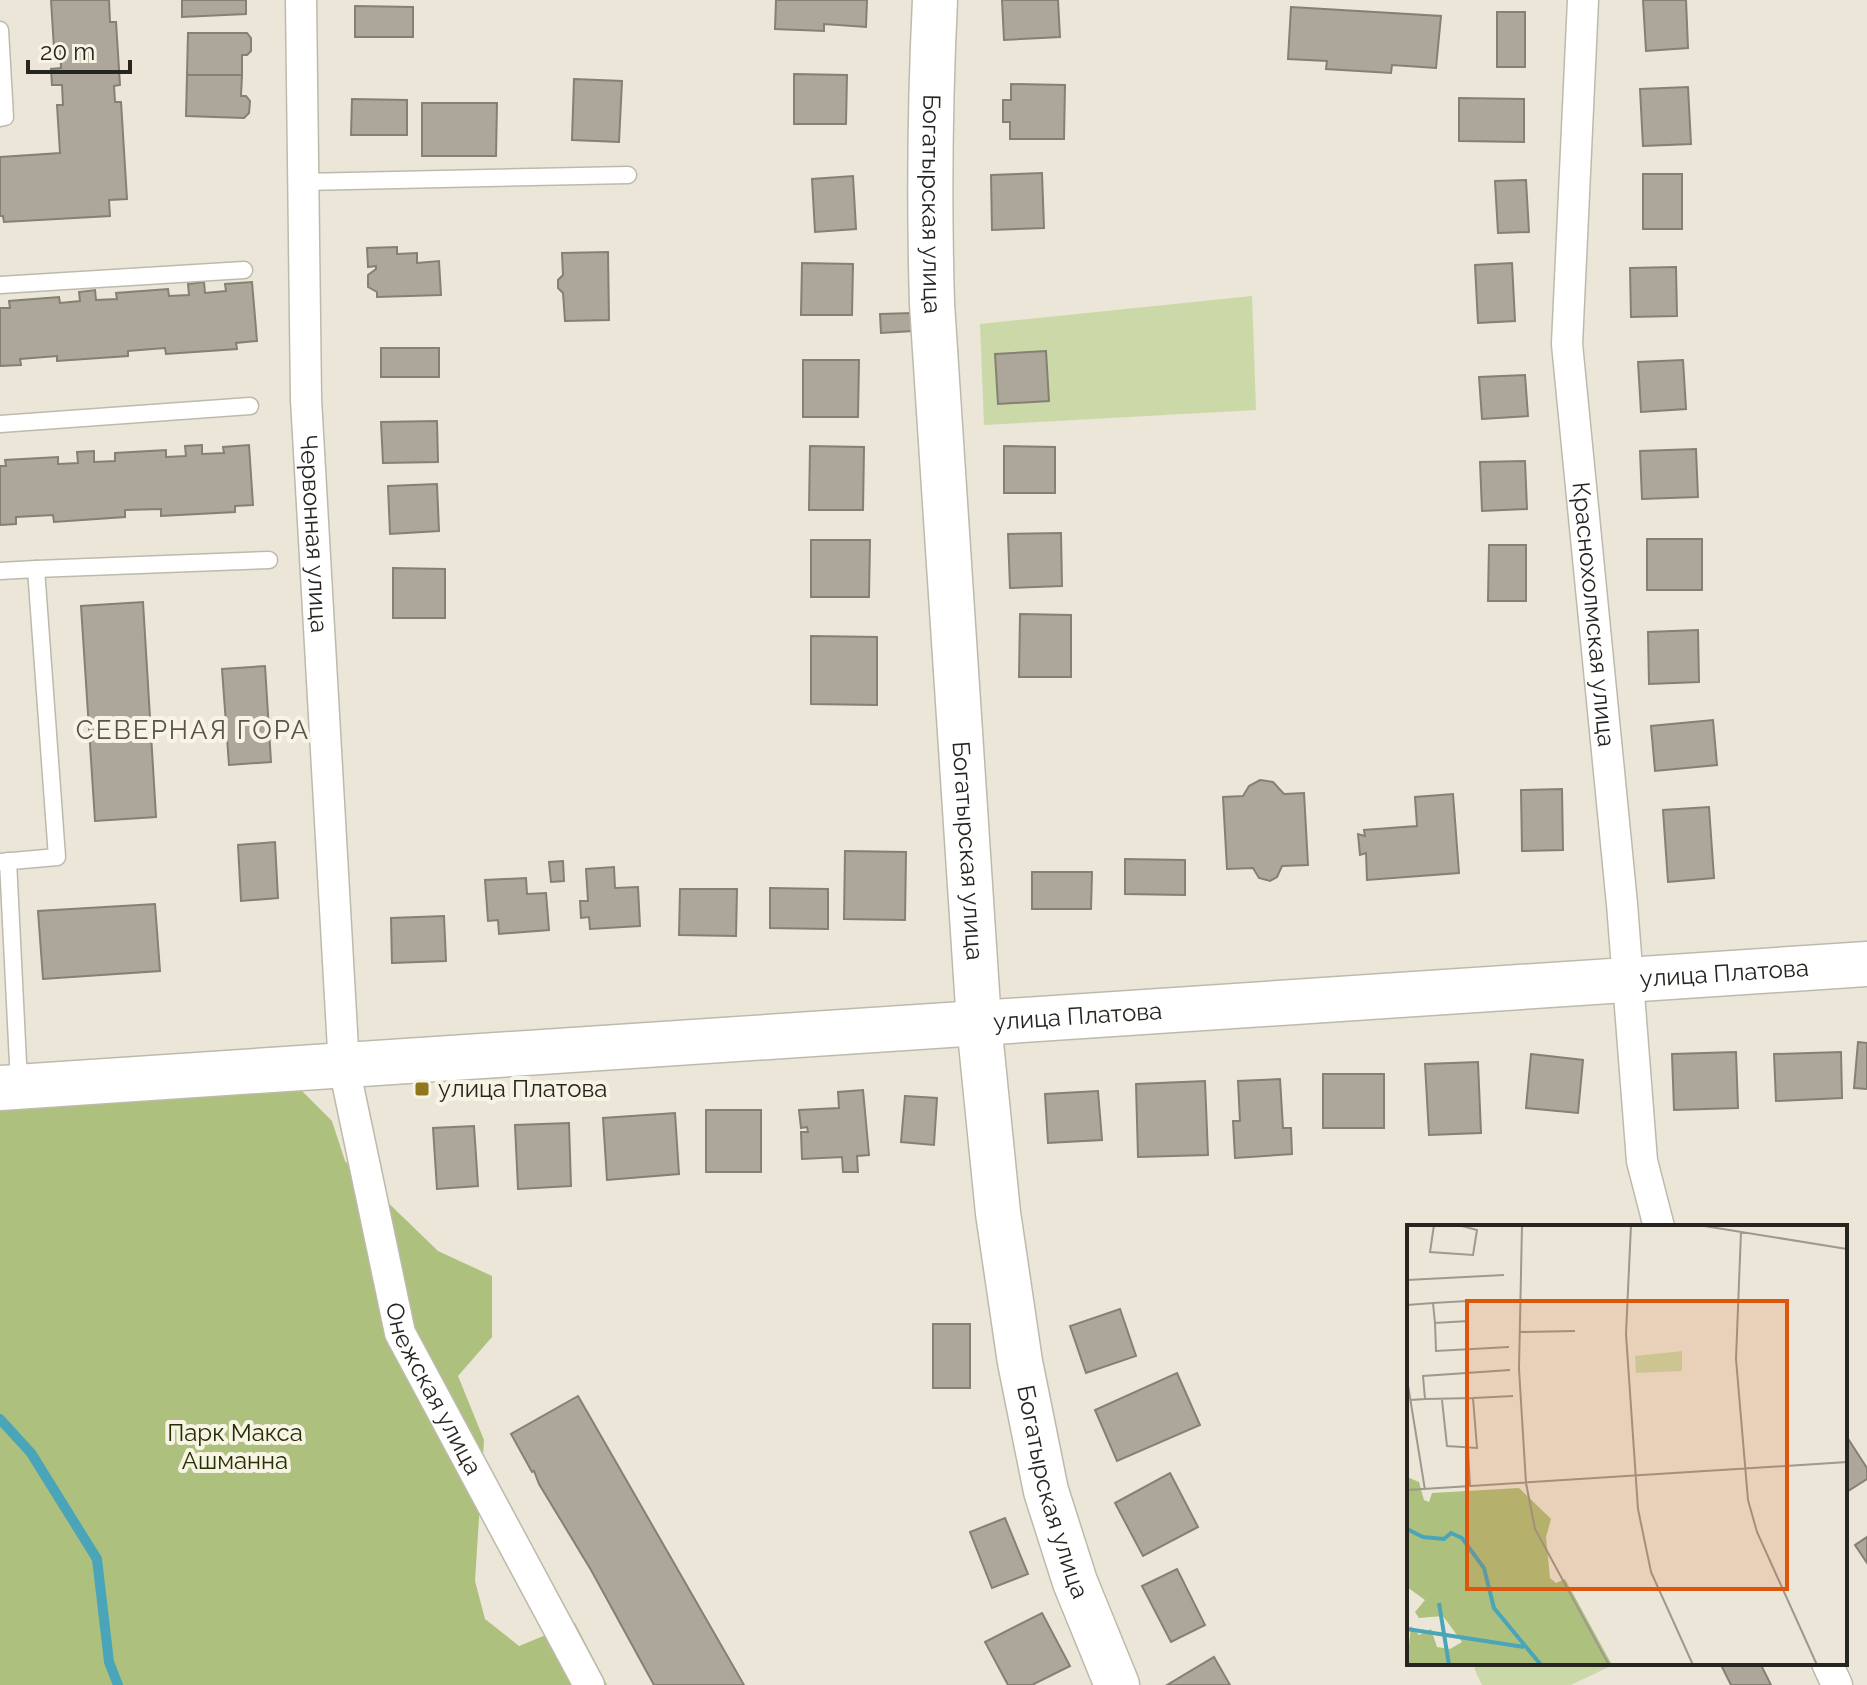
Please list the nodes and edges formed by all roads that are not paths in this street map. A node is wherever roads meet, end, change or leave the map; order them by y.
1 (301, 0) edge
2 (935, 0) edge
3 (1583, 0) edge
4 (0, 30) edge
5 (0, 118) edge
6 (628, 175) dead end
7 (303, 182) junction
8 (244, 270) dead end
9 (0, 285) edge
10 (250, 406) dead end
11 (0, 424) edge
12 (269, 560) dead end
13 (36, 569) junction
14 (0, 571) edge
15 (4, 862) edge
16 (1867, 964) edge
17 (1627, 978) junction
18 (979, 1023) junction
19 (344, 1067) junction
20 (10, 1088) edge
21 (1658, 1225) edge
22 (1828, 1665) edge
23 (589, 1685) edge
24 (1117, 1685) edge
25 (1837, 1685) edge

1 - 7 street, Червонная улица
2 - 18 street, Богатырская улица
3 - 17 street, Краснохолмская улица
4 - 5 lane
6 - 7 lane
7 - 19 street, Червонная улица
8 - 9 lane
10 - 11 lane
12 - 13 lane
13 - 14 lane
13 - 15 lane
15 - 20 lane
16 - 17 street, улица Платова
17 - 18 street, улица Платова
17 - 21 street, Краснохолмская улица
18 - 19 street, улица Платова
18 - 24 street, Богатырская улица
19 - 20 street, улица Платова
19 - 23 street, Онежская улица
22 - 25 street

